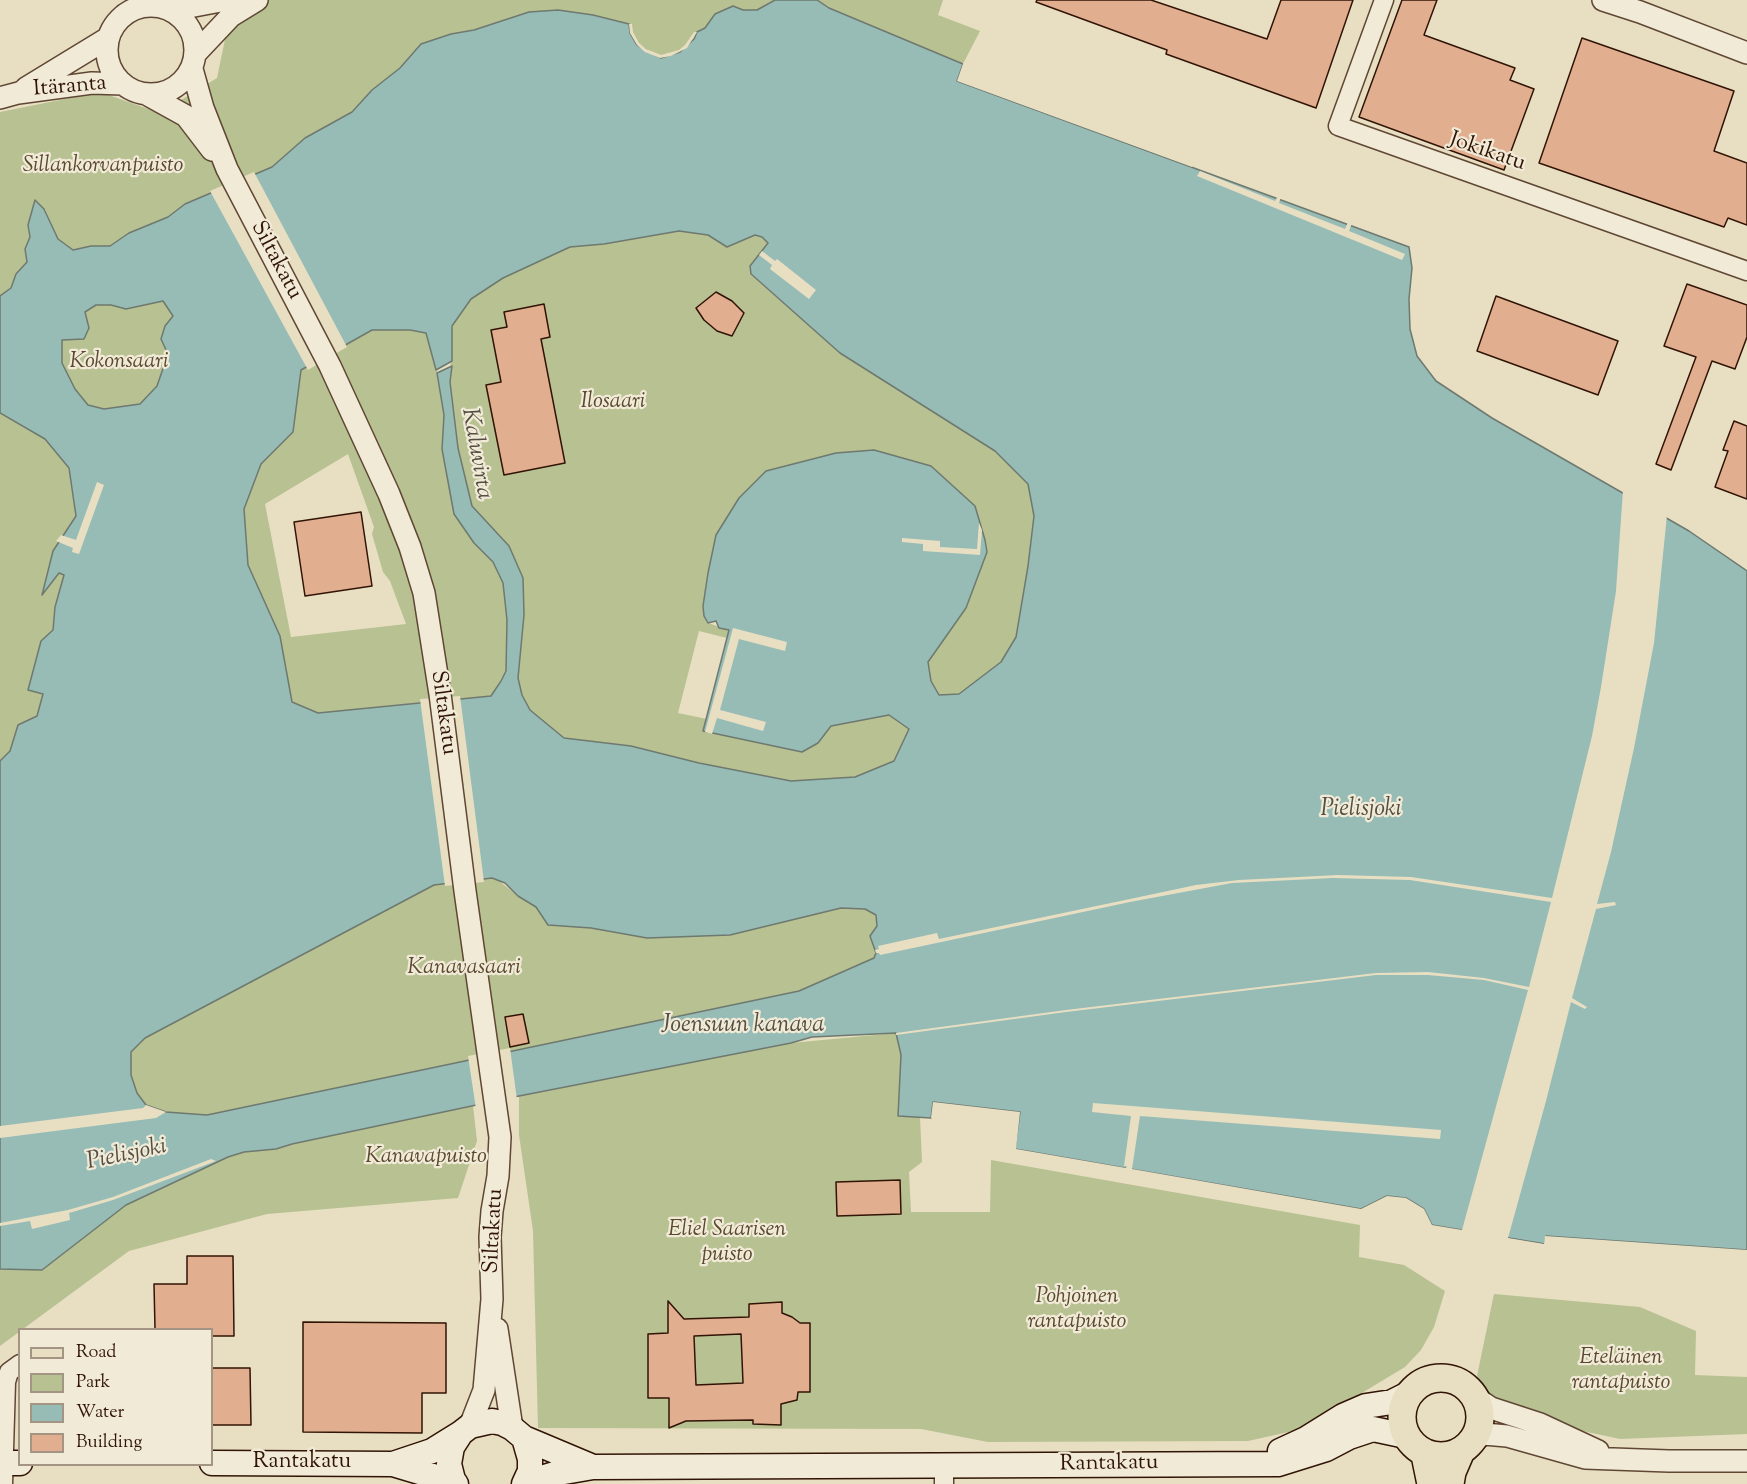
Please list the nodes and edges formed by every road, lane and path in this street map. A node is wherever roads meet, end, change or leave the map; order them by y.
1 (226, 0) edge
2 (257, 0) edge
3 (1384, 0) edge
4 (1603, 0) edge
5 (173, 10) junction
6 (108, 38) junction
7 (1747, 53) edge
8 (194, 61) junction
9 (123, 84) junction
10 (9, 95) edge
11 (148, 95) junction
12 (227, 170) junction
13 (1747, 271) edge
14 (492, 1299) junction
15 (18, 1365) edge
16 (1408, 1394) junction
17 (1476, 1398) junction
18 (466, 1430) junction
19 (518, 1433) junction
20 (1406, 1436) junction
21 (1467, 1446) junction
22 (1425, 1455) junction
23 (1621, 1460) junction
24 (1747, 1461) edge
25 (213, 1463) edge
26 (393, 1464) junction
27 (1228, 1465) junction
28 (594, 1467) junction
29 (6, 1468) edge
30 (944, 1475) edge
31 (524, 1483) edge
32 (447, 1484) edge
33 (456, 1484) edge
34 (1431, 1484) edge
35 (1450, 1484) edge

1 - 5 street
2 - 8 street
3 - 13 street, Jokikatu
4 - 7 street
5 - 6 street
5 - 8 street
6 - 9 street
6 - 10 street, Itäranta
8 - 11 street
8 - 12 street, Siltakatu
9 - 10 street, Itäranta
9 - 11 street
11 - 12 street, Siltakatu
12 - 14 street, Siltakatu
14 - 18 street, Siltakatu
14 - 19 street, Siltakatu
15 - 29 street
16 - 17 main road
16 - 20 main road
16 - 27 main road, Rantakatu
17 - 21 main road
17 - 23 street
18 - 19 main road, Rantakatu
18 - 26 main road, Rantakatu
18 - 33 main road
19 - 28 main road, Rantakatu
19 - 31 main road
20 - 22 main road
20 - 27 main road, Rantakatu
21 - 22 main road
21 - 23 street
21 - 35 main road
22 - 34 main road
23 - 24 street
25 - 26 main road, Rantakatu
26 - 32 main road, Rantakatu
27 - 30 main road, Rantakatu
28 - 30 main road, Rantakatu
28 - 31 main road, Rantakatu

